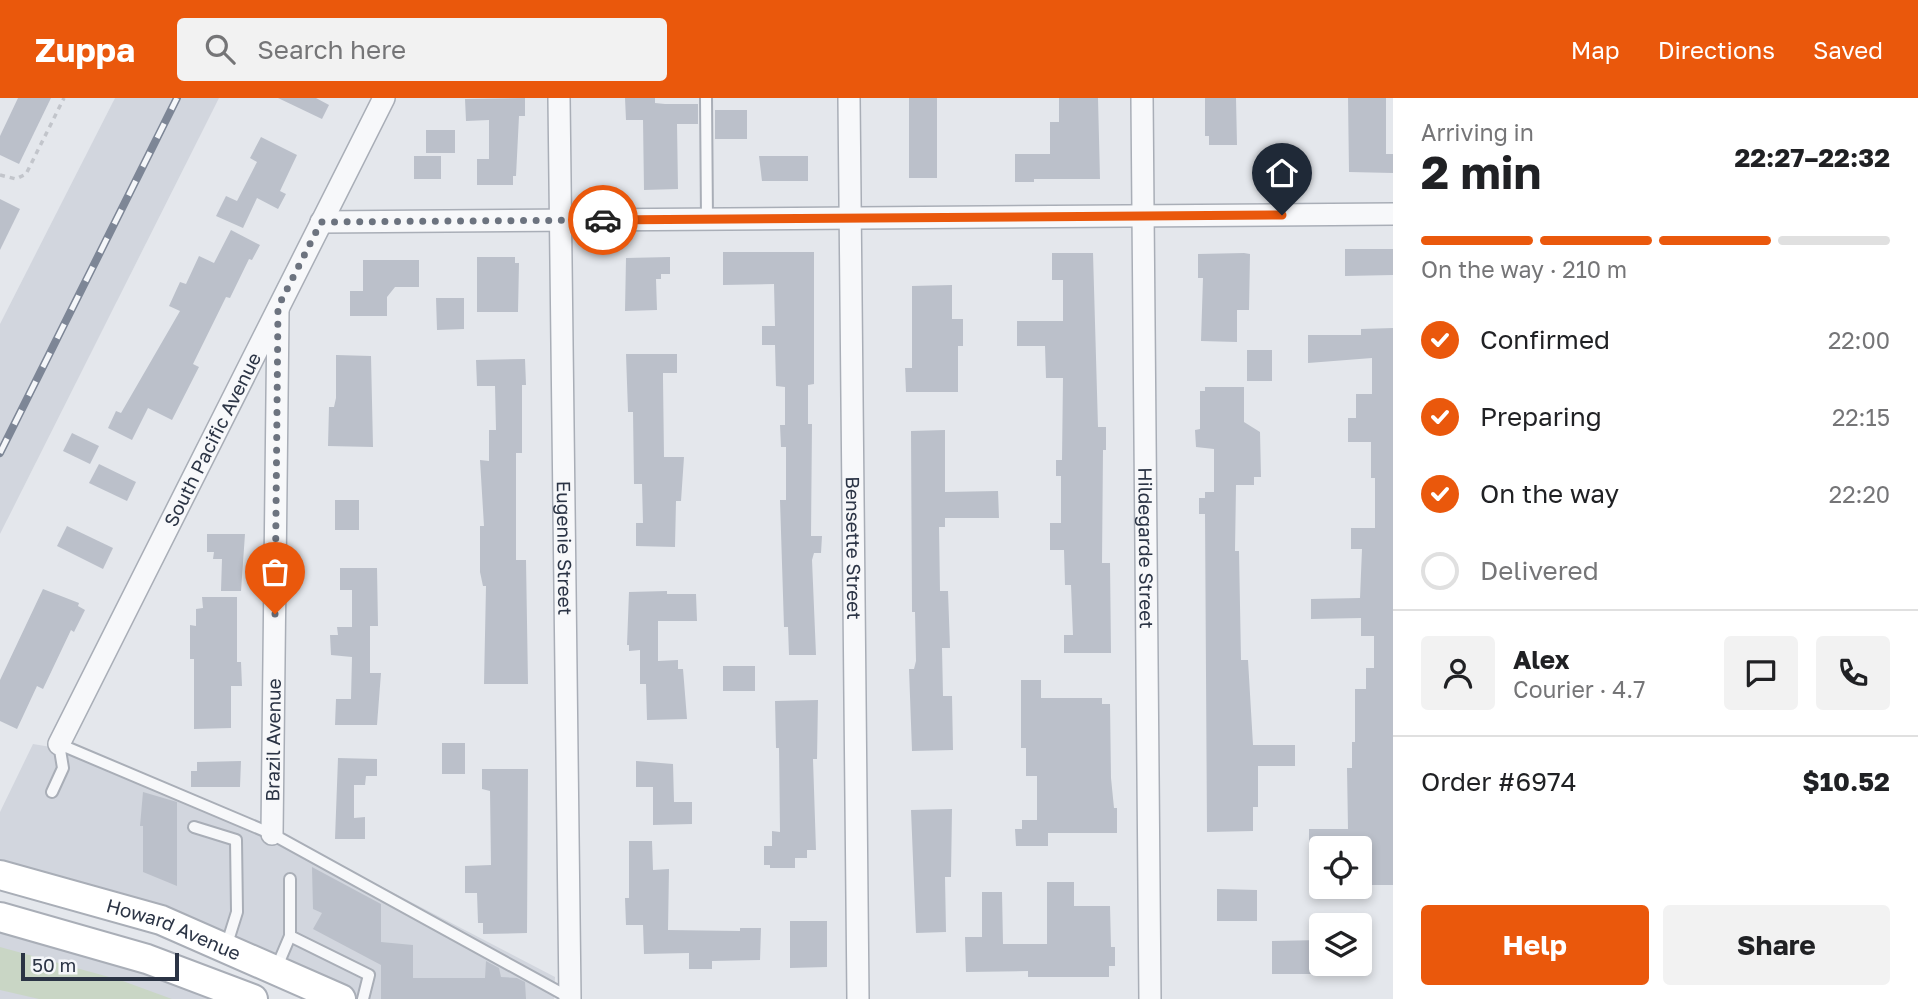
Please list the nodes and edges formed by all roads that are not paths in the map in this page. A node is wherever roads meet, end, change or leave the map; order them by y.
1 (384, 98) edge
2 (559, 98) edge
3 (706, 98) edge
4 (849, 98) edge
5 (1142, 98) edge
6 (1393, 214) edge
7 (1144, 216) junction
8 (850, 218) junction
9 (707, 219) junction
10 (560, 220) junction
11 (321, 222) junction
12 (278, 307) junction
13 (59, 744) junction
14 (52, 792) dead end
15 (194, 827) dead end
16 (272, 834) junction
17 (0, 876) edge
18 (290, 879) dead end
19 (0, 917) edge
20 (290, 936) junction
21 (226, 947) junction
22 (276, 969) junction
23 (253, 999) edge
24 (341, 999) edge
25 (363, 999) edge
26 (570, 999) edge
27 (858, 999) edge
28 (1150, 999) edge

1 - 11 street, South Pacific Avenue
2 - 10 street, Eugenie Street
3 - 9 lane
4 - 8 street, Bensette Street
5 - 7 street, Hildegarde Street
6 - 7 street
7 - 8 street
7 - 28 street, Hildegarde Street
8 - 9 street
8 - 27 street, Bensette Street
9 - 10 street
10 - 11 street
10 - 26 street, Eugenie Street
11 - 12 street, South Pacific Avenue
12 - 13 street, South Pacific Avenue
12 - 16 street, Brazil Avenue
13 - 14 lane
13 - 16 lane
15 - 21 lane
16 - 26 lane
17 - 21 main road, Howard Avenue
18 - 20 lane
19 - 23 main road, Howard Avenue
20 - 22 lane
20 - 25 lane
21 - 22 main road, Howard Avenue
22 - 24 main road, Howard Avenue

